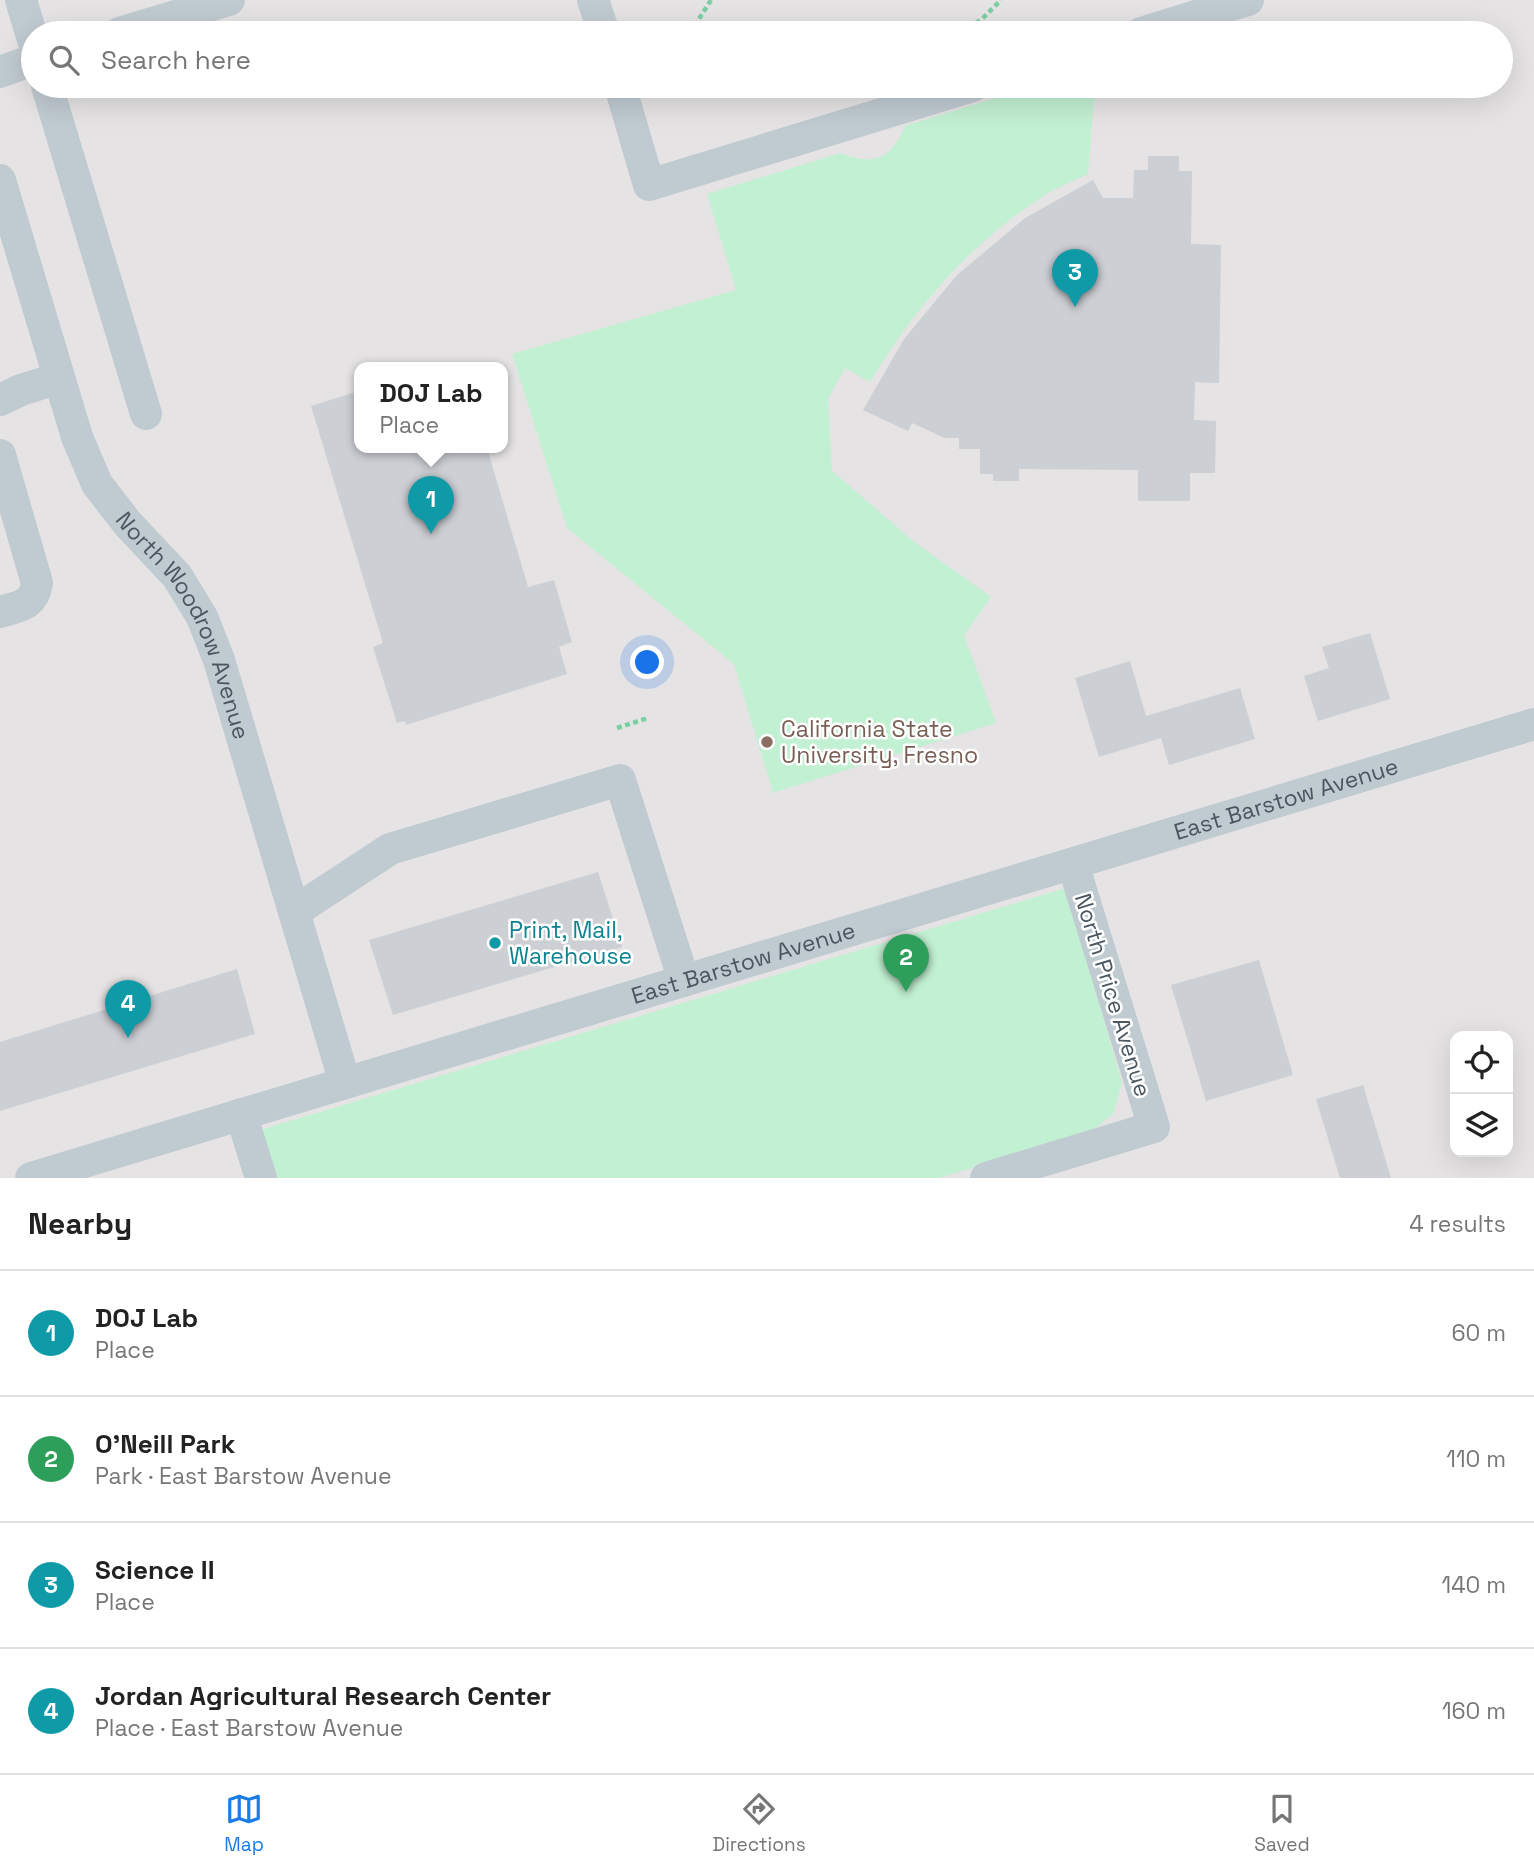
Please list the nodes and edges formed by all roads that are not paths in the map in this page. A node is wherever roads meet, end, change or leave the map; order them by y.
1 (21, 0) edge
2 (229, 0) edge
3 (593, 0) edge
4 (1248, 0) edge
5 (27, 21) edge
6 (159, 21) edge
7 (600, 21) edge
8 (1180, 21) edge
9 (21, 64) edge
10 (0, 72) edge
11 (51, 98) edge
12 (623, 98) edge
13 (934, 98) edge
14 (0, 180) edge
15 (60, 378) junction
16 (0, 400) edge
17 (146, 414) dead end
18 (0, 455) edge
19 (0, 612) edge
20 (1534, 724) edge
21 (1073, 863) junction
22 (294, 912) junction
23 (684, 981) junction
24 (345, 1083) junction
25 (241, 1115) junction
26 (31, 1178) edge
27 (261, 1178) edge
28 (986, 1178) edge

1 - 5 street
2 - 6 street
3 - 7 street
4 - 8 street
9 - 10 street
11 - 17 street
12 - 13 street
14 - 15 street, North Woodrow Avenue
15 - 16 street
15 - 22 street, North Woodrow Avenue
18 - 19 street
20 - 21 street, East Barstow Avenue
21 - 23 street, East Barstow Avenue
21 - 28 street, North Price Avenue
22 - 23 street
22 - 24 street, North Woodrow Avenue
23 - 24 street, East Barstow Avenue
24 - 25 street, East Barstow Avenue
25 - 26 street, East Barstow Avenue
25 - 27 street

